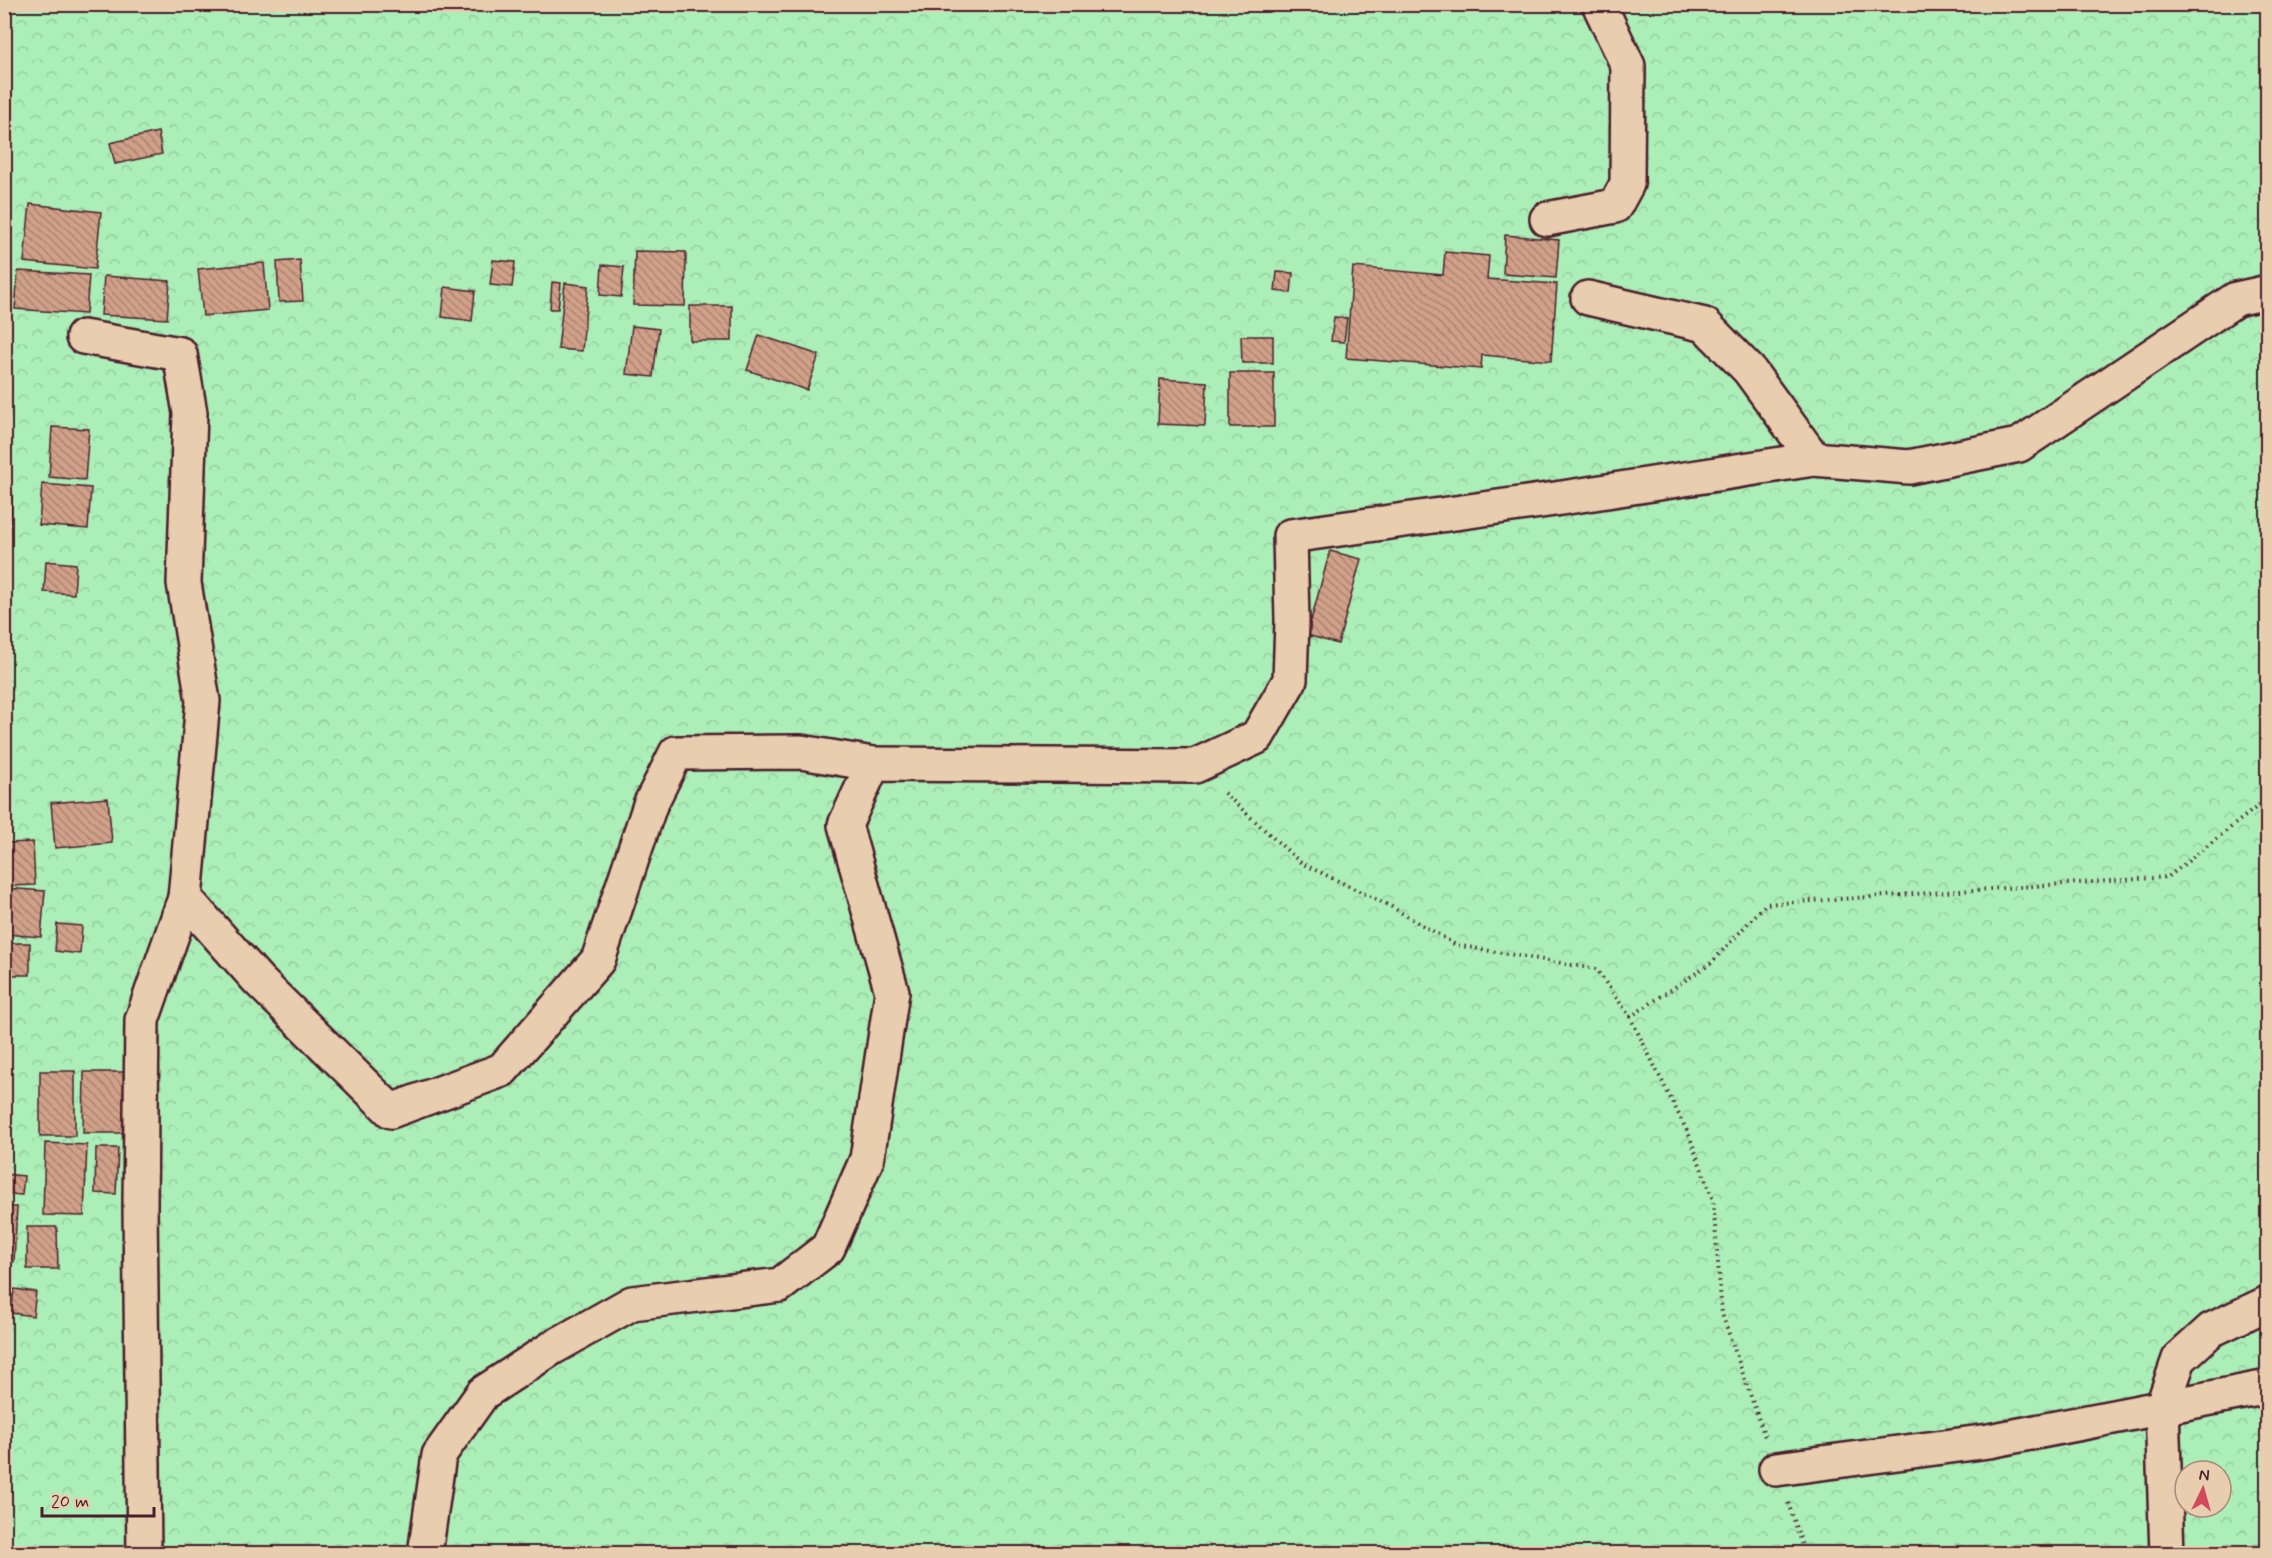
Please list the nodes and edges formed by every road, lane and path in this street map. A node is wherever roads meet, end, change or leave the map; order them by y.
1 (1599, 4) edge
2 (1547, 219) dead end
3 (2268, 292) edge
4 (1588, 297) dead end
5 (83, 337) dead end
6 (1814, 459) junction
7 (873, 764) junction
8 (1195, 766) junction
9 (2268, 798) edge
10 (185, 898) junction
11 (1630, 1017) junction
12 (2268, 1303) edge
13 (2268, 1387) edge
14 (2162, 1408) junction
15 (1776, 1469) junction
16 (144, 1554) edge
17 (425, 1554) edge
18 (1806, 1554) edge
19 (2167, 1554) edge

1 - 2 street
3 - 6 street
4 - 6 street
5 - 10 street
6 - 8 street
7 - 8 street
7 - 10 street
7 - 17 street
8 - 11 path
9 - 11 path
10 - 16 street
11 - 15 path
12 - 14 street
13 - 14 street
14 - 15 street
14 - 19 street
15 - 18 path

